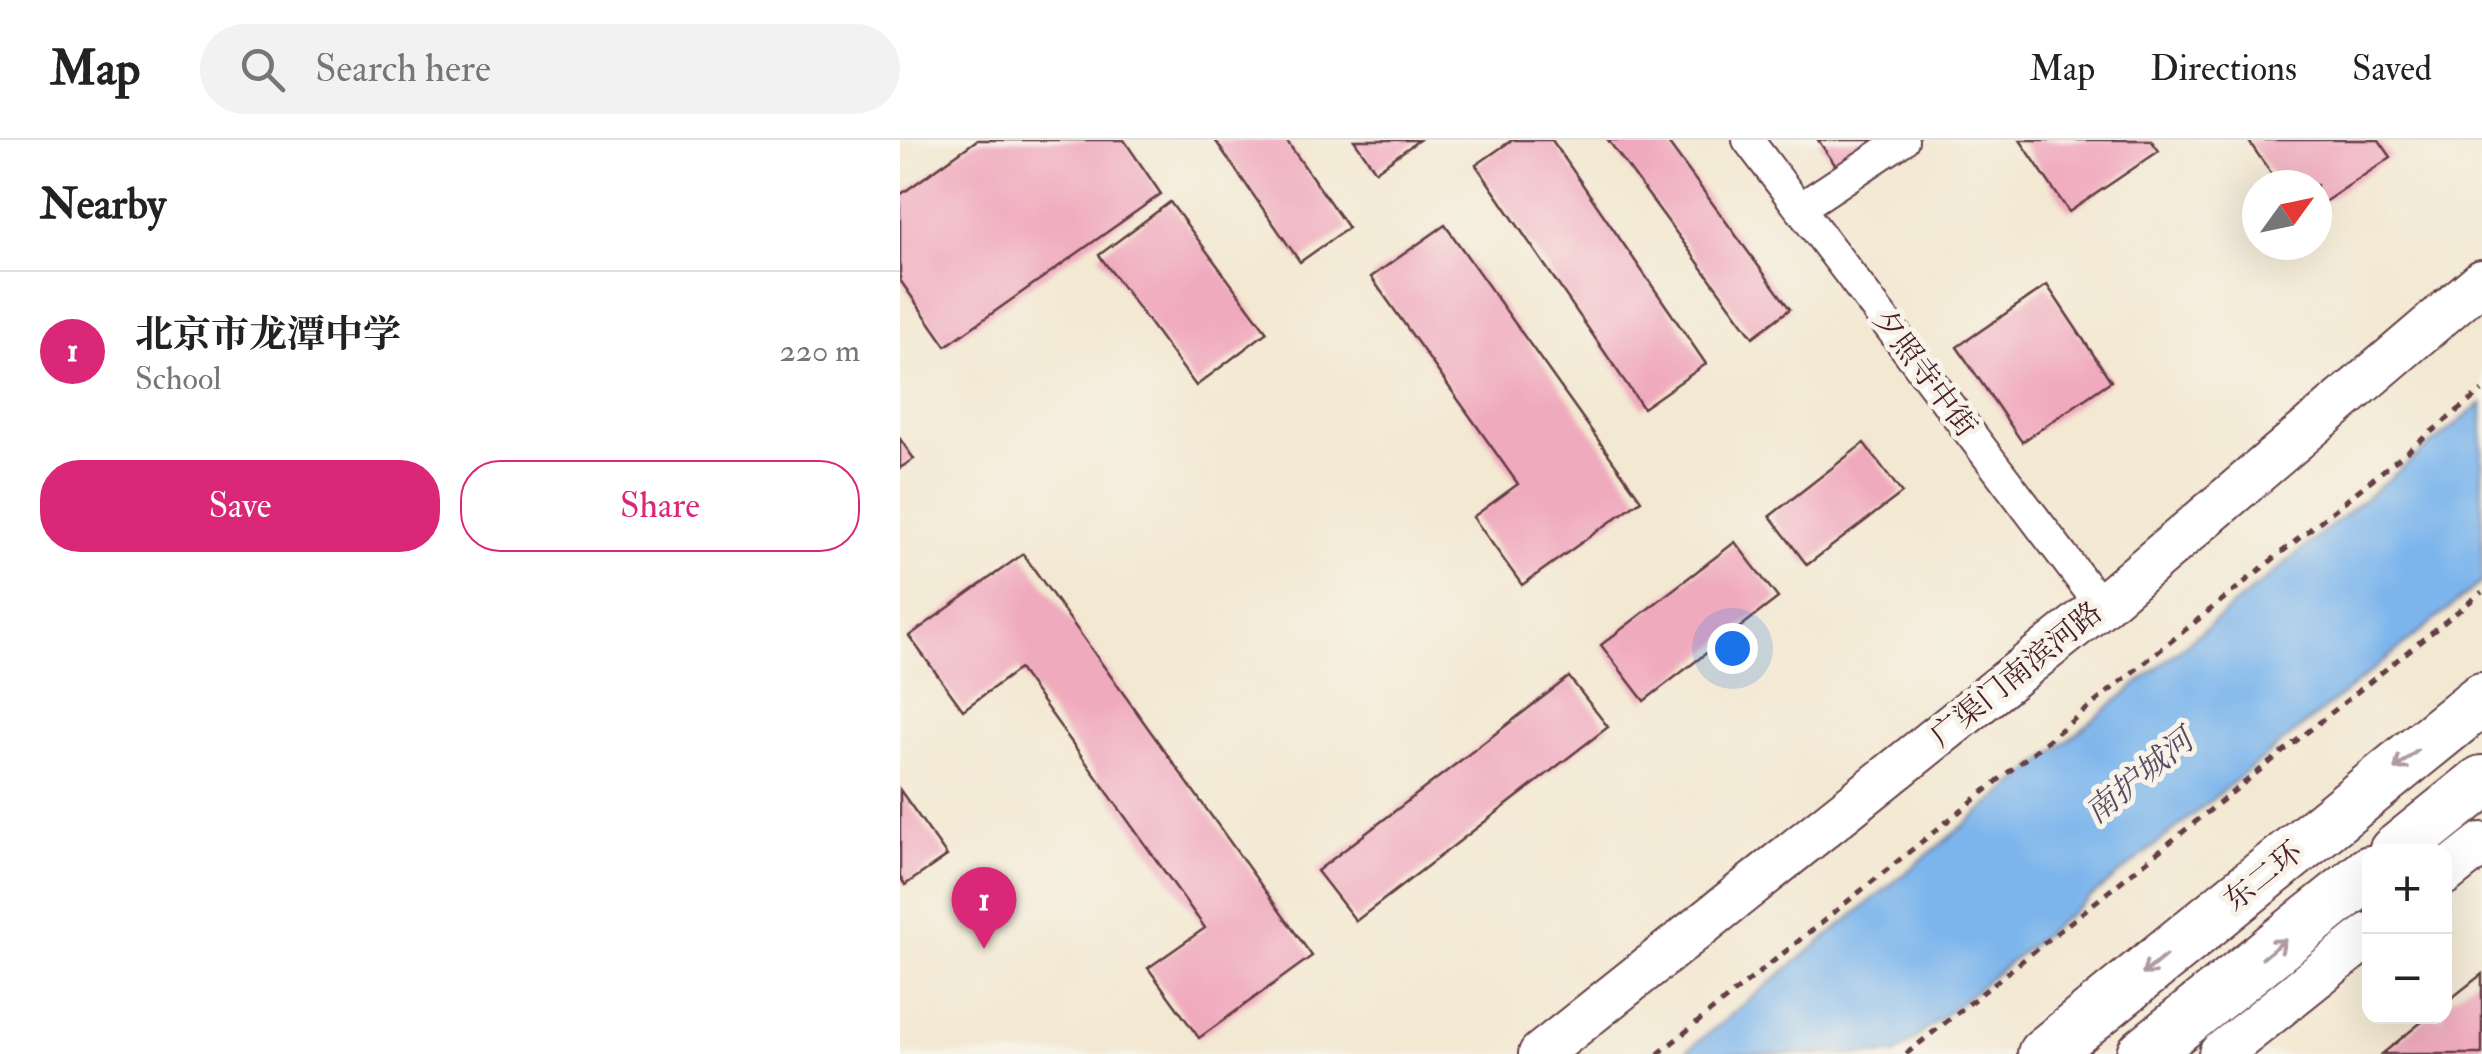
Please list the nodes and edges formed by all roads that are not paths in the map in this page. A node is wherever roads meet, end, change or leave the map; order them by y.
1 (1748, 140) edge
2 (1904, 140) edge
3 (1800, 208) junction
4 (2482, 281) edge
5 (2101, 606) junction
6 (2482, 698) edge
7 (2482, 782) edge
8 (2405, 844) edge
9 (2482, 844) edge
10 (2452, 868) edge
11 (2362, 878) edge
12 (2362, 940) edge
13 (1540, 1054) edge
14 (2044, 1054) edge
15 (2144, 1054) edge
16 (2220, 1054) edge

1 - 3 street, 夕照寺中街
2 - 3 street
3 - 5 street, 夕照寺中街
4 - 5 street, 广渠门南滨河路
5 - 13 street, 广渠门南滨河路
6 -> 14 highway, 东二环
7 - 8 highway
9 - 10 street
15 -> 11 highway
12 - 16 street

